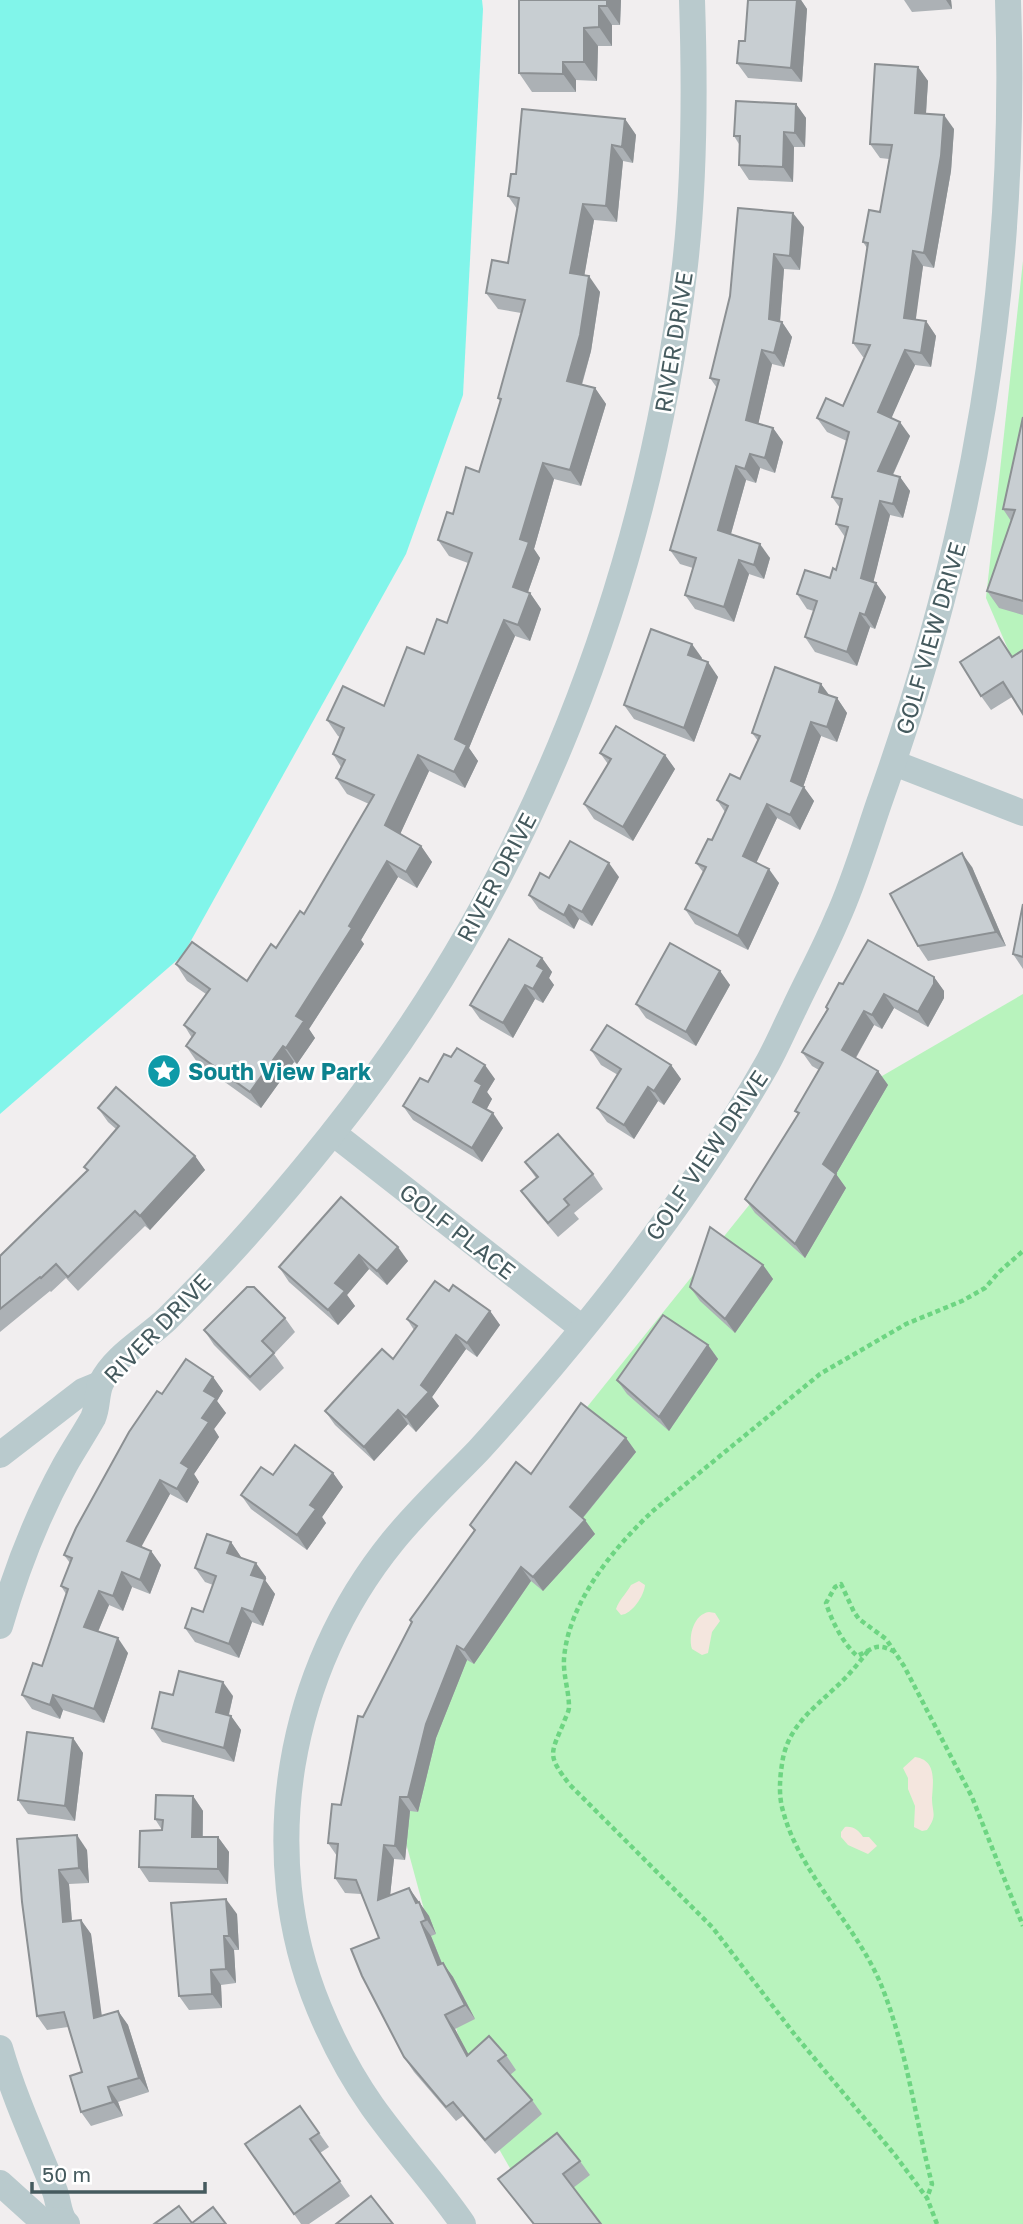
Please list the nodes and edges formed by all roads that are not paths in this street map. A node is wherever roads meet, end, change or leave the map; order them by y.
1 (692, 0) edge
2 (1008, 0) edge
3 (894, 763) junction
4 (1023, 813) edge
5 (333, 1133) junction
6 (582, 1328) junction
7 (100, 1384) junction
8 (0, 1455) edge
9 (0, 1626) edge
10 (0, 2048) edge
11 (0, 2183) edge
12 (65, 2222) edge
13 (463, 2224) edge

1 - 5 street, RIVER DRIVE
2 - 3 street, GOLF VIEW DRIVE
3 - 4 street
3 - 6 street, GOLF VIEW DRIVE
5 - 6 street, GOLF PLACE
5 - 7 street, RIVER DRIVE
6 - 13 street, GOLF VIEW DRIVE
7 - 8 street
7 - 9 street, RIVER DRIVE
10 - 12 street
11 - 12 street

